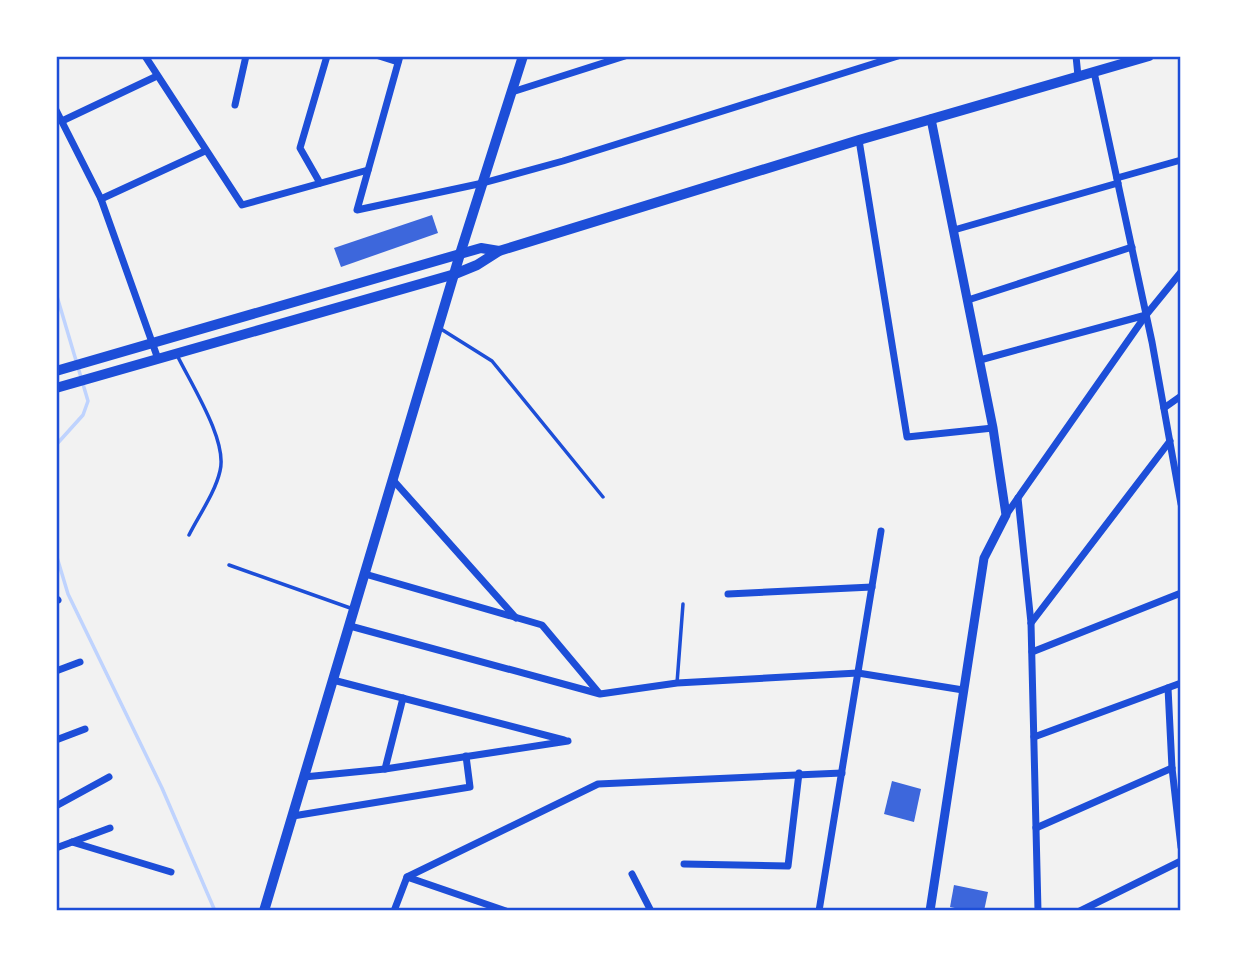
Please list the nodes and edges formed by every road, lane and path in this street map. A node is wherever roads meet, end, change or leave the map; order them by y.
1 (145, 56) edge
2 (327, 56) edge
3 (379, 56) edge
4 (523, 56) edge
5 (625, 56) edge
6 (898, 56) edge
7 (1076, 56) edge
8 (1149, 56) edge
9 (243, 58) edge
10 (399, 59) edge
11 (1094, 72) junction
12 (157, 76) junction
13 (1078, 76) junction
14 (512, 92) junction
15 (235, 105) dead end
16 (56, 110) edge
17 (931, 119) junction
18 (62, 121) junction
19 (859, 141) junction
20 (205, 151) junction
21 (1181, 160) edge
22 (368, 170) junction
23 (1117, 180) junction
24 (320, 183) junction
25 (483, 183) junction
26 (100, 200) junction
27 (954, 230) junction
28 (1132, 247) junction
29 (499, 251) junction
30 (460, 254) junction
31 (1181, 272) edge
32 (455, 274) junction
33 (968, 300) junction
34 (1146, 315) junction
35 (439, 327) junction
36 (153, 344) junction
37 (177, 354) junction
38 (158, 359) junction
39 (980, 360) junction
40 (57, 371) edge
41 (59, 387) edge
42 (1181, 396) edge
43 (1164, 408) junction
44 (993, 428) junction
45 (1170, 441) junction
46 (393, 480) junction
47 (603, 497) dead end
48 (1018, 498) junction
49 (1181, 504) edge
50 (1006, 515) junction
51 (881, 531) dead end
52 (189, 535) dead end
53 (229, 565) dead end
54 (365, 575) junction
55 (872, 587) junction
56 (1181, 593) edge
57 (728, 594) dead end
58 (683, 604) dead end
59 (355, 610) junction
60 (516, 618) junction
61 (1031, 623) junction
62 (350, 626) junction
63 (1032, 652) junction
64 (80, 663) dead end
65 (56, 671) edge
66 (858, 673) junction
67 (333, 680) junction
68 (677, 682) junction
69 (1181, 683) edge
70 (1168, 688) junction
71 (963, 690) junction
72 (600, 694) junction
73 (403, 698) junction
74 (85, 729) dead end
75 (1034, 737) junction
76 (56, 740) edge
77 (466, 756) junction
78 (1172, 768) junction
79 (385, 769) junction
80 (842, 773) junction
81 (799, 774) junction
82 (304, 777) junction
83 (109, 778) dead end
84 (56, 806) edge
85 (293, 816) junction
86 (110, 828) dead end
87 (1035, 828) junction
88 (72, 842) junction
89 (1181, 847) edge
90 (56, 848) edge
91 (1181, 861) edge
92 (684, 864) dead end
93 (171, 872) dead end
94 (632, 874) dead end
95 (407, 877) junction
96 (264, 911) edge
97 (394, 911) edge
98 (506, 911) edge
99 (651, 911) edge
100 (818, 911) edge
101 (930, 911) edge
102 (1038, 911) edge
103 (1080, 911) edge

1 - 12 street
2 - 24 street
3 - 10 street
4 - 14 main road
5 - 14 street
6 - 25 street
7 - 13 street
8 - 11 main road
9 - 15 street
10 - 22 street
11 - 13 main road
11 - 23 street
12 - 18 street
12 - 20 street
13 - 17 main road
14 - 25 main road
16 - 18 street
17 - 19 main road
17 - 27 street
18 - 26 street
19 - 29 main road
19 - 44 street
20 - 24 street
20 - 26 street
21 - 23 street
22 - 24 street
22 - 25 street
23 - 27 street
23 - 28 street
25 - 30 main road
26 - 36 street
27 - 33 street
28 - 33 street
28 - 34 street
29 - 30 main road
29 - 32 main road
30 - 32 main road
30 - 36 main road
31 - 34 street
32 - 35 main road
32 - 37 main road
33 - 39 street
34 - 39 street
34 - 43 street
34 - 48 street
35 - 46 main road
35 - 47 lane
36 - 38 street
36 - 40 main road
37 - 38 main road
37 - 52 lane
38 - 41 main road
39 - 44 street
42 - 43 street
43 - 45 street
44 - 50 street
45 - 49 street
45 - 61 street
46 - 54 main road
46 - 60 street
48 - 50 street
48 - 61 street
50 - 71 street
51 - 55 street
53 - 59 lane
54 - 59 main road
54 - 60 street
55 - 57 street
55 - 66 street
56 - 63 street
58 - 68 lane
59 - 62 main road
60 - 72 street
61 - 63 street
62 - 67 main road
62 - 72 street
63 - 75 street
64 - 65 street
66 - 68 street
66 - 71 street
66 - 80 street
67 - 73 street
67 - 82 main road
68 - 72 street
69 - 70 street
70 - 75 street
70 - 78 street
71 - 101 street
73 - 77 street
73 - 79 street
74 - 76 street
75 - 87 street
77 - 79 street
77 - 85 street
78 - 87 street
78 - 89 street
79 - 82 street
80 - 81 street
80 - 100 street
81 - 92 street
81 - 95 street
82 - 85 main road
83 - 84 street
85 - 96 main road
86 - 88 street
87 - 102 street
88 - 90 street
88 - 93 street
91 - 103 street
94 - 99 street
95 - 97 street
95 - 98 street

